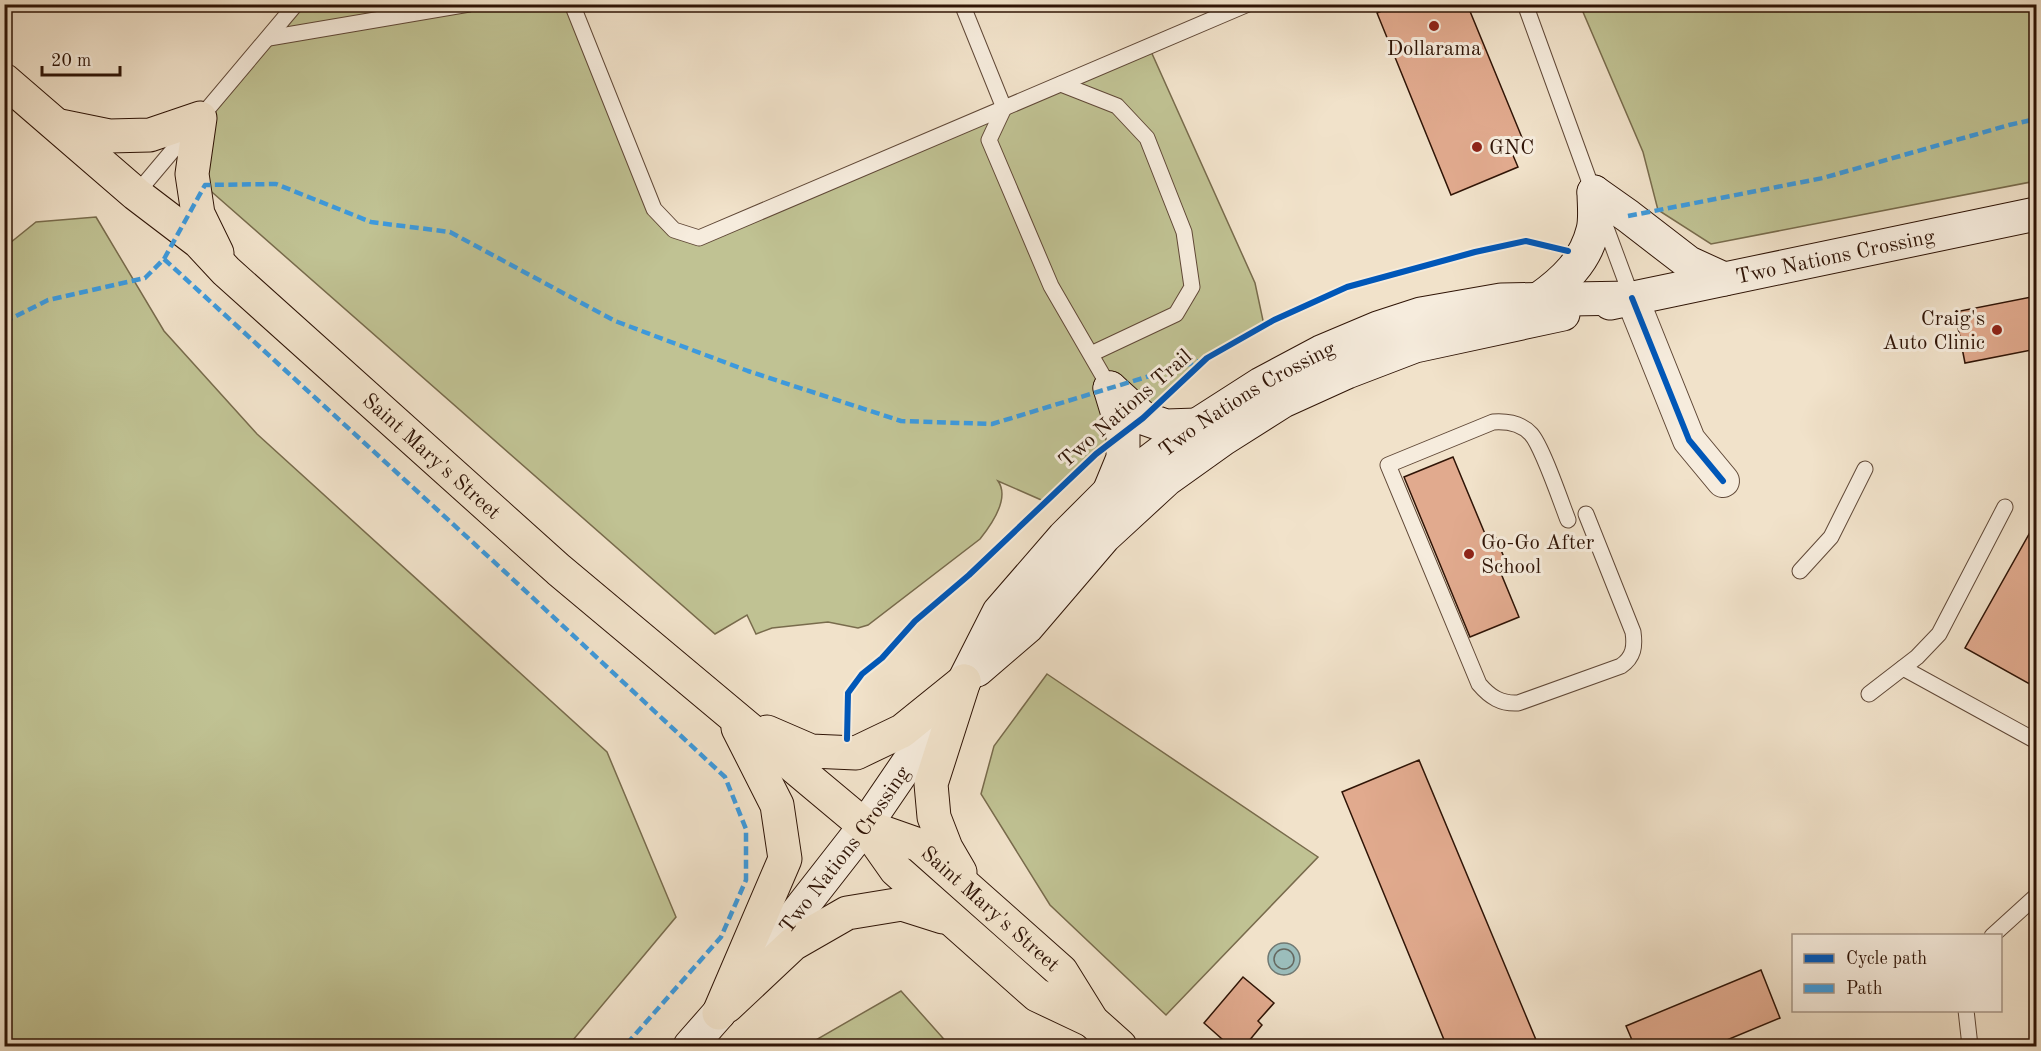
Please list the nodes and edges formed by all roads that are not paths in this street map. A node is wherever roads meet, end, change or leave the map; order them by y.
1 (296, 4) edge
2 (469, 4) edge
3 (572, 4) edge
4 (962, 4) edge
5 (1248, 4) edge
6 (1525, 4) edge
7 (269, 38) junction
8 (4, 80) edge
9 (1062, 84) junction
10 (1004, 108) junction
11 (200, 118) junction
12 (56, 125) junction
13 (1594, 192) junction
14 (136, 194) junction
15 (2037, 214) edge
16 (226, 271) junction
17 (1724, 279) junction
18 (1632, 298) junction
19 (1539, 299) junction
20 (1091, 354) junction
21 (1110, 388) junction
22 (1197, 425) junction
23 (1865, 469) dead end
24 (1723, 481) dead end
25 (1109, 492) junction
26 (2006, 507) dead end
27 (1586, 514) dead end
28 (1568, 520) dead end
29 (1800, 571) dead end
30 (1904, 668) junction
31 (964, 681) junction
32 (1869, 694) dead end
33 (731, 716) junction
34 (2037, 741) edge
35 (865, 826) junction
36 (975, 894) junction
37 (2037, 896) edge
38 (953, 921) junction
39 (1994, 934) edge
40 (1966, 1012) edge
41 (719, 1013) junction
42 (1092, 1021) junction
43 (690, 1047) edge
44 (698, 1047) edge
45 (1120, 1047) edge
46 (1970, 1047) edge

1 - 7 lane
2 - 7 lane
3 - 10 lane
4 - 10 lane
5 - 9 lane
6 - 13 lane
7 - 11 lane
8 - 12 main road, Saint Mary's Street
9 - 10 lane
9 - 20 lane
10 - 20 lane
11 - 12 main road
11 - 14 lane
11 - 16 main road
12 - 14 main road, Saint Mary's Street
13 - 17 main road
13 - 18 lane
13 - 19 main road
14 - 16 main road, Saint Mary's Street
15 - 17 main road, Two Nations Crossing
16 - 33 main road, Saint Mary's Street
17 - 18 main road, Two Nations Crossing
18 - 19 main road, Two Nations Crossing
18 - 24 street
18 - 31 main road, Two Nations Crossing
19 - 22 main road, Two Nations Crossing
20 - 21 lane
21 - 22 main road
21 - 25 main road
22 - 25 main road, Two Nations Crossing
23 - 29 lane
25 - 31 main road, Two Nations Crossing
26 - 30 lane
27 - 28 lane
30 - 32 lane
30 - 34 lane
31 - 33 main road
31 - 35 main road, Two Nations Crossing
31 - 36 main road
33 - 35 main road, Saint Mary's Street
33 - 41 main road
35 - 36 main road, Saint Mary's Street
35 - 38 main road, Saint Mary's Street
35 - 41 main road, Two Nations Crossing
36 - 42 main road, Saint Mary's Street
37 - 39 lane
38 - 41 main road
38 - 42 main road, Saint Mary's Street
40 - 46 lane
41 - 43 main road, Two Nations Crossing
41 - 44 main road, Two Nations Crossing
42 - 45 main road, Saint Mary's Street

